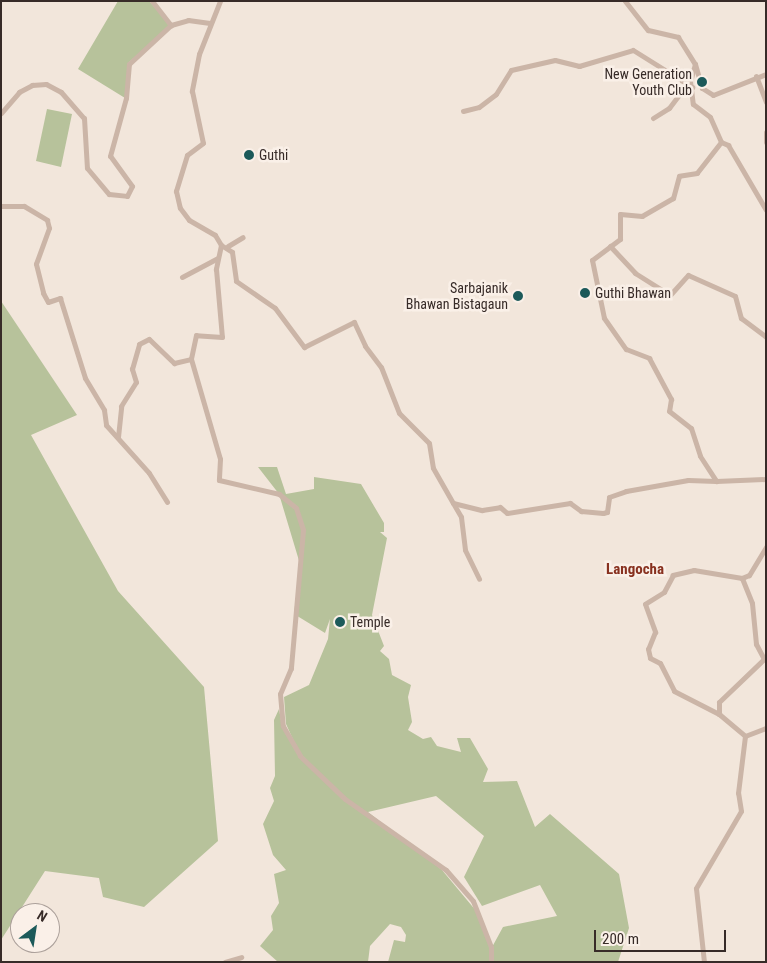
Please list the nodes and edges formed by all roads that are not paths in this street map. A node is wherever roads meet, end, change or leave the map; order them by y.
1 (152, 1) edge
2 (220, 1) edge
3 (625, 1) edge
4 (210, 23) junction
5 (171, 25) junction
6 (695, 64) junction
7 (766, 74) edge
8 (756, 76) junction
9 (692, 88) junction
10 (766, 102) edge
11 (463, 111) dead end
12 (1, 114) edge
13 (654, 118) dead end
14 (766, 132) edge
15 (721, 142) junction
16 (766, 142) edge
17 (1, 206) edge
18 (766, 210) edge
19 (243, 237) dead end
20 (221, 245) junction
21 (228, 246) junction
22 (610, 246) junction
23 (217, 258) junction
24 (182, 277) dead end
25 (766, 337) edge
26 (191, 359) junction
27 (118, 437) junction
28 (766, 479) edge
29 (716, 481) junction
30 (167, 502) dead end
31 (452, 503) junction
32 (766, 547) edge
33 (742, 578) junction
34 (479, 579) dead end
35 (718, 714) junction
36 (766, 728) edge
37 (745, 736) junction
38 (242, 957) dead end
39 (224, 962) edge
40 (491, 962) edge
41 (704, 962) edge

1 - 5 street
2 - 4 street
3 - 6 street
4 - 5 street
4 - 20 street
5 - 12 street
6 - 8 street
6 - 9 street
7 - 8 street
8 - 10 street
9 - 11 street
9 - 13 street
9 - 15 street
14 - 16 street
15 - 18 street
15 - 22 street
17 - 27 street
19 - 21 street
20 - 21 street
20 - 23 street
21 - 31 street
22 - 25 street
22 - 29 street
23 - 24 street
23 - 26 street
26 - 27 street
26 - 40 street
27 - 30 street
28 - 29 street
29 - 31 street
31 - 34 street
32 - 33 street
33 - 35 street
33 - 35 street
35 - 37 street
36 - 37 street
37 - 41 street
38 - 39 street

